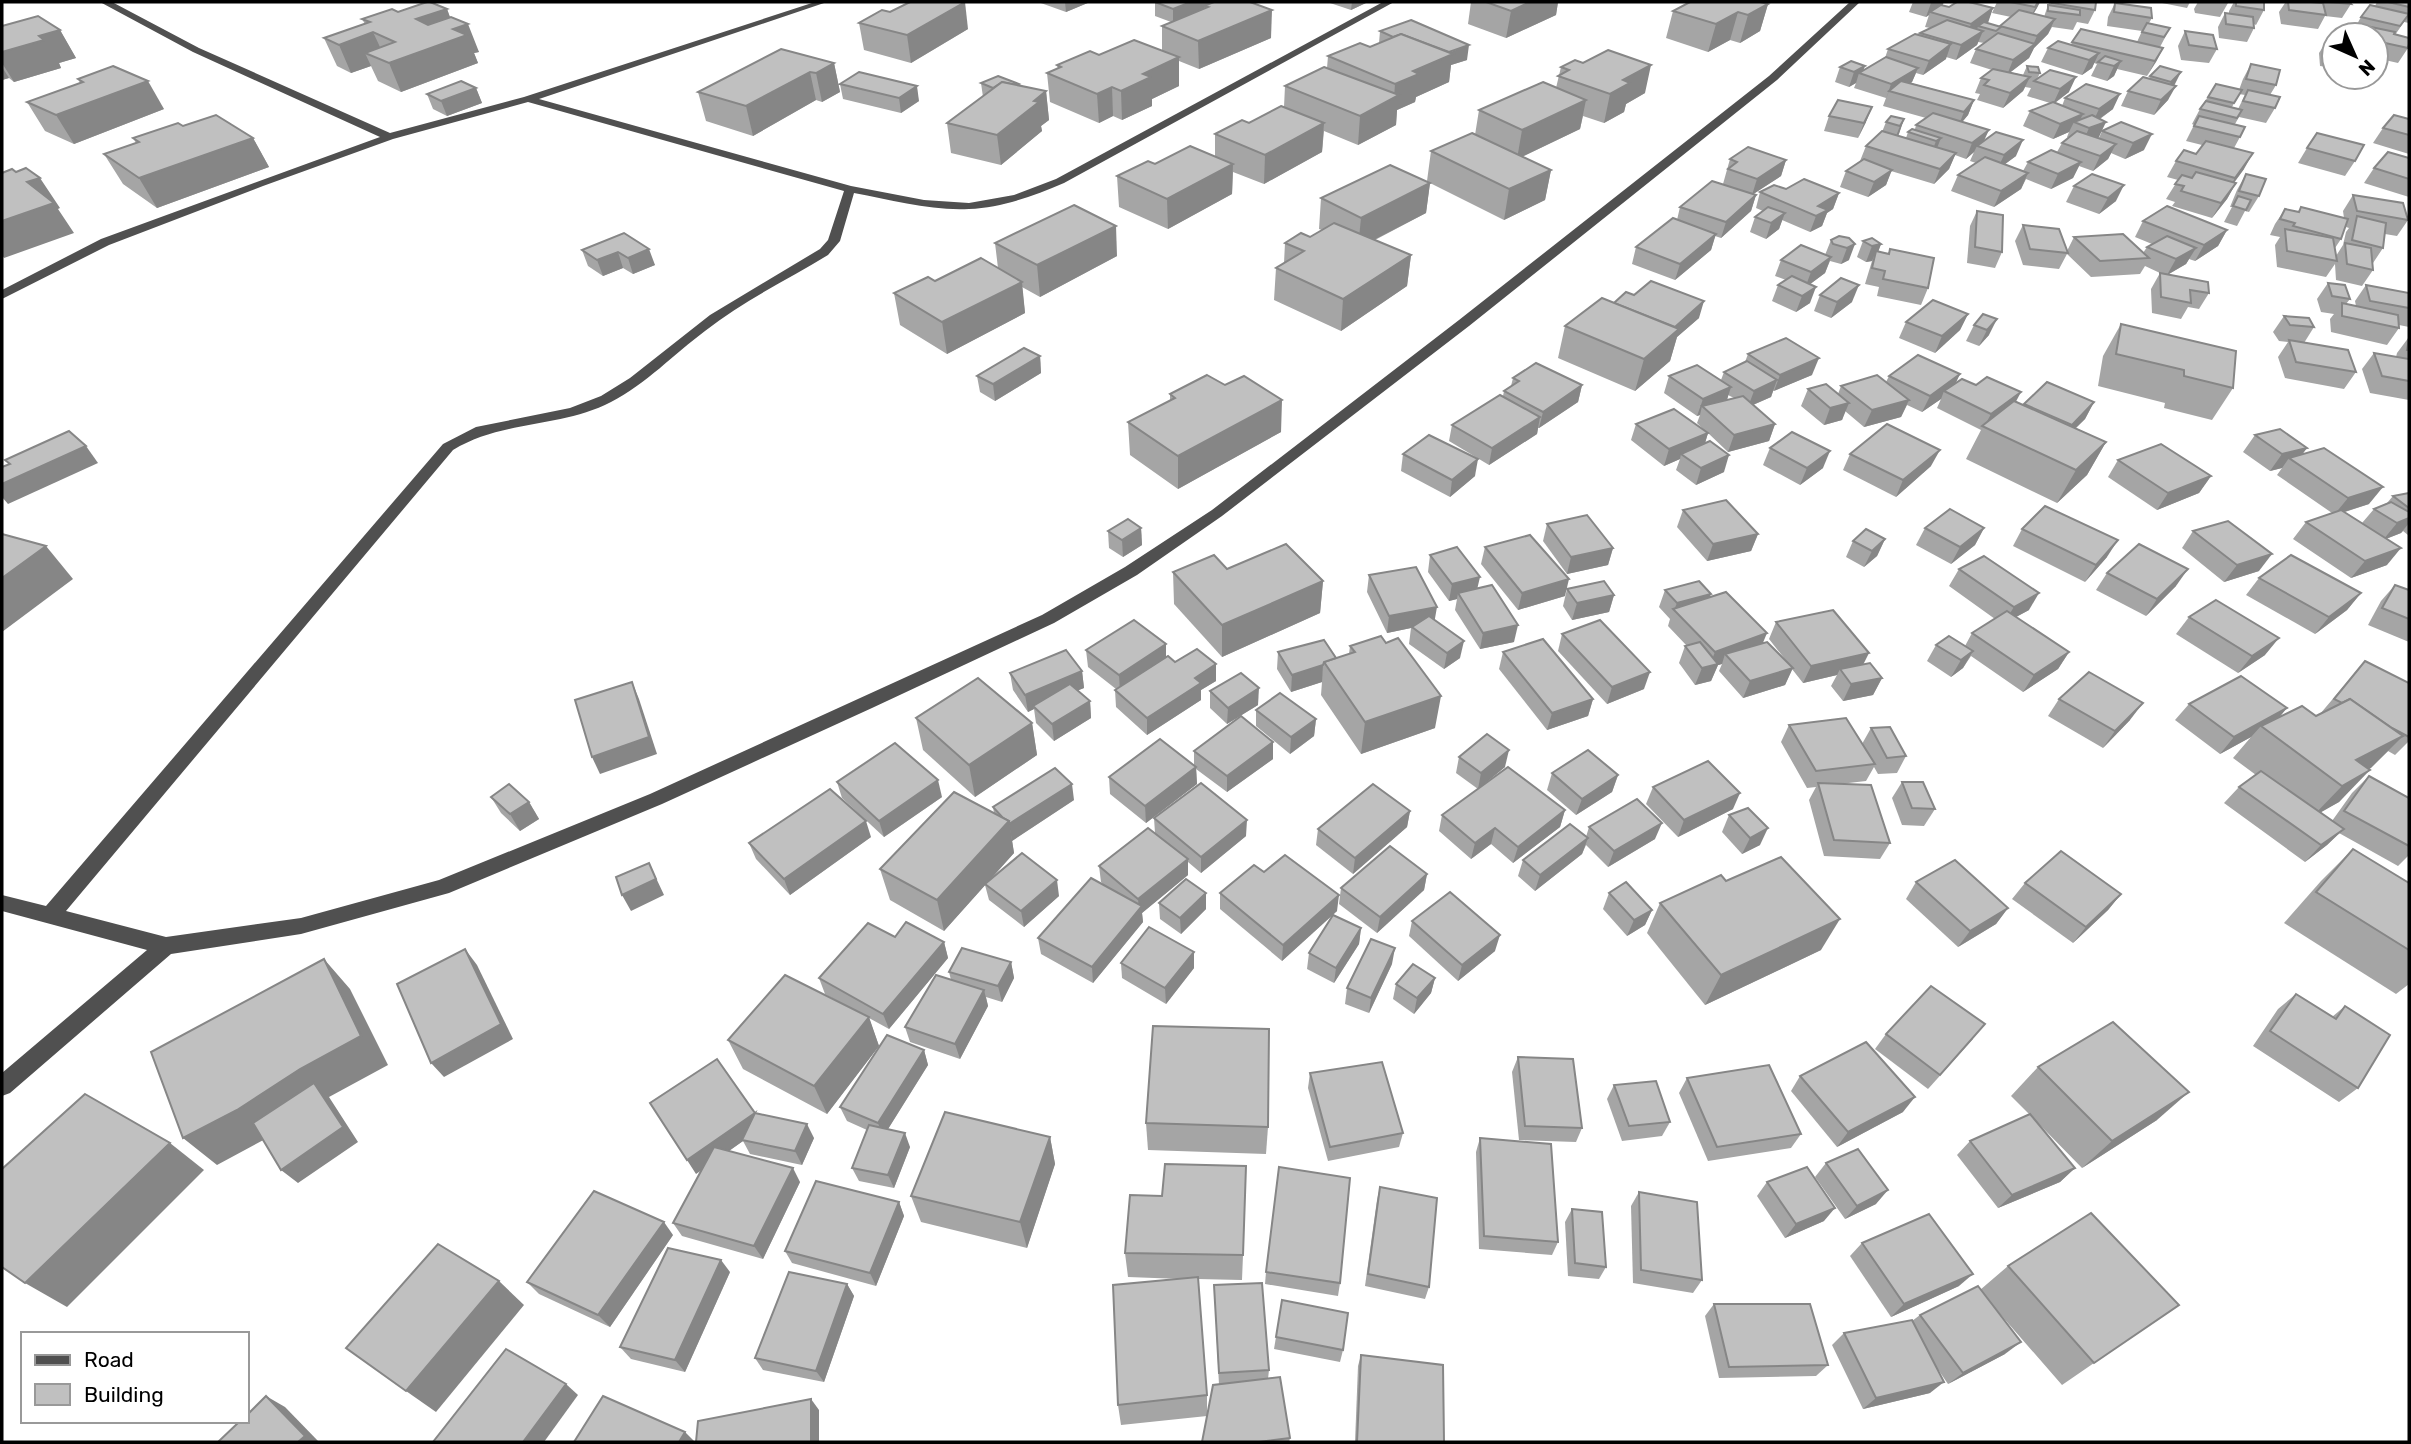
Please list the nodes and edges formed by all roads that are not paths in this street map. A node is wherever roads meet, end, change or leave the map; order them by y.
1 (105, 2) edge
2 (823, 2) edge
3 (1389, 2) edge
4 (1855, 2) edge
5 (528, 99) junction
6 (388, 137) junction
7 (850, 188) junction
8 (2, 295) edge
9 (2, 903) edge
10 (50, 916) junction
11 (166, 946) junction
12 (2, 1086) edge

1 - 6 street
2 - 5 street
3 - 7 street
4 - 11 street
5 - 6 street
5 - 7 street
6 - 8 street
7 - 10 street
9 - 10 street
10 - 11 street
11 - 12 street

